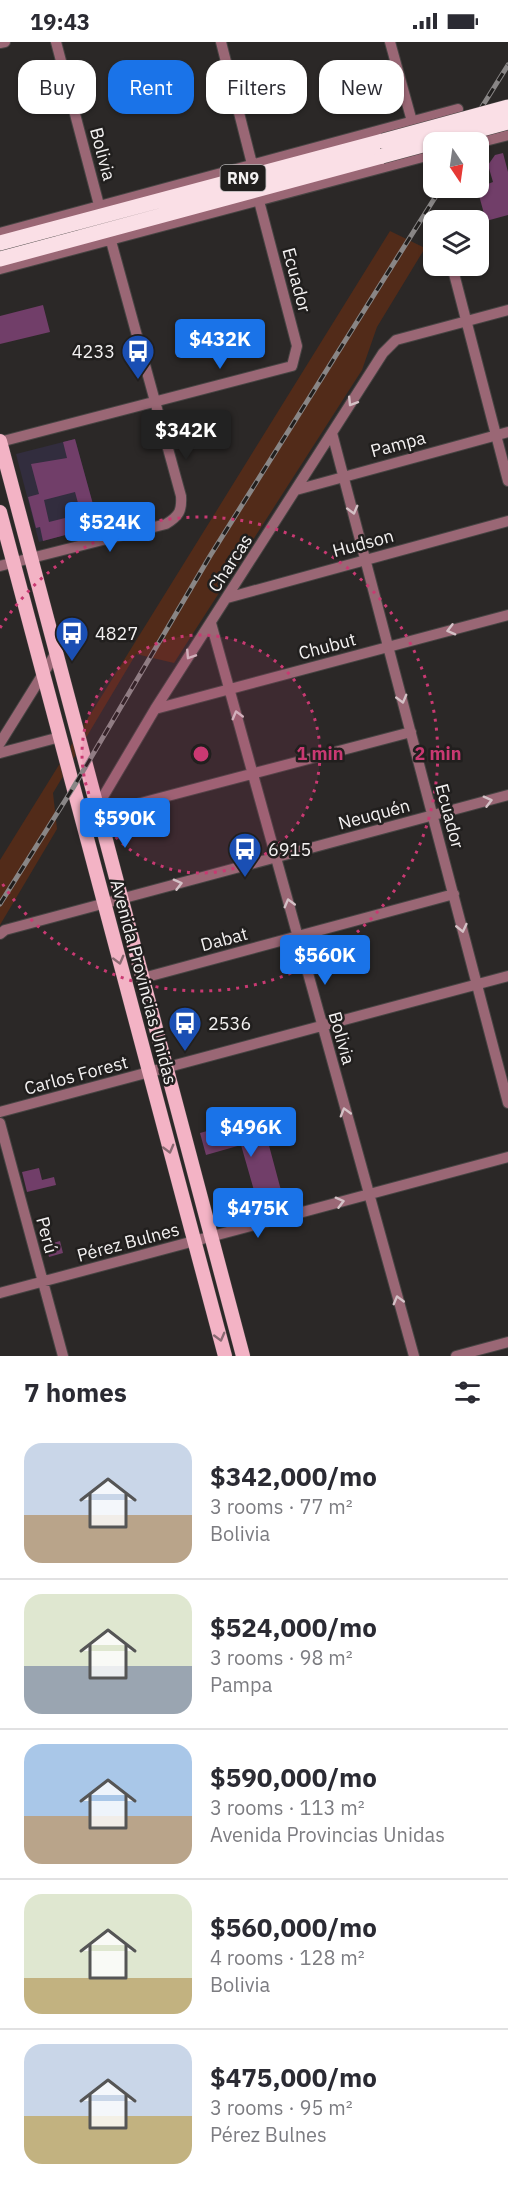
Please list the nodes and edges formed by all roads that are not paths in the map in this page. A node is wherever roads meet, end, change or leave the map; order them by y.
1 (5, 42) edge
2 (56, 42) edge
3 (221, 42) edge
4 (390, 42) edge
5 (0, 43) edge
6 (508, 107) edge
7 (458, 109) dead end
8 (412, 121) junction
9 (508, 122) edge
10 (508, 135) edge
11 (489, 140) dead end
12 (383, 148) junction
13 (421, 158) joint
14 (252, 164) junction
15 (259, 201) junction
16 (99, 205) junction
17 (0, 233) edge
18 (111, 241) junction
19 (0, 243) edge
20 (0, 259) edge
21 (0, 269) edge
22 (455, 276) edge
23 (508, 310) edge
24 (467, 321) junction
25 (154, 401) junction
26 (508, 432) edge
27 (332, 433) junction
28 (496, 435) junction
29 (0, 442) edge
30 (344, 476) junction
31 (508, 481) edge
32 (296, 490) junction
33 (0, 512) edge
34 (508, 521) edge
35 (31, 558) junction
36 (366, 559) junction
37 (7, 565) edge
38 (227, 598) junction
39 (508, 615) edge
40 (211, 623) junction
41 (389, 647) junction
42 (56, 653) junction
43 (42, 676) junction
44 (230, 689) junction
45 (155, 709) junction
46 (411, 732) junction
47 (60, 737) junction
48 (0, 743) edge
49 (0, 753) edge
50 (253, 774) junction
51 (508, 795) edge
52 (98, 811) junction
53 (433, 815) junction
54 (276, 858) junction
55 (454, 894) junction
56 (122, 899) junction
57 (104, 904) junction
58 (3, 932) edge
59 (298, 936) junction
60 (508, 976) edge
61 (143, 978) junction
62 (475, 985) junction
63 (321, 1026) junction
64 (166, 1068) junction
65 (149, 1072) junction
66 (508, 1103) edge
67 (0, 1112) edge
68 (0, 1123) edge
69 (508, 1157) edge
70 (369, 1194) junction
71 (211, 1237) junction
72 (194, 1241) junction
73 (43, 1282) junction
74 (0, 1293) edge
75 (508, 1342) edge
76 (63, 1356) edge
77 (225, 1356) edge
78 (243, 1356) edge
79 (414, 1356) edge
80 (456, 1356) edge

1 - 5 street
2 - 16 street, Bolivia
3 - 14 street
4 - 8 street
6 - 12 highway, RN9, bridge
7 - 8 street
8 - 13 street
8 - 14 street
9 - 12 highway, RN9, bridge
10 - 11 street
12 - 19 highway, RN9
12 - 20 highway, RN9
13 - 15 street
14 - 16 street
15 - 18 street
15 - 25 street, Ecuador
16 - 17 street
18 - 21 street
18 - 25 street
22 - 24 street
23 - 24 street
24 -> 27 street, Charcas
24 - 28 street
25 - 29 street
25 - 35 street
26 - 28 street, Pampa
27 - 30 street, Ecuador
27 - 32 street, Charcas
28 - 30 street, Pampa
28 - 31 street
29 - 35 main road, Avenida Provincias Unidas
30 - 32 street, Pampa
30 -> 36 street, Ecuador
32 - 38 street, Charcas
33 - 37 main road, Avenida Provincias Unidas
34 - 36 street, Hudson
35 - 37 street
35 - 42 main road, Avenida Provincias Unidas
36 - 38 street, Hudson
36 - 41 street, Ecuador
37 - 43 main road, Avenida Provincias Unidas
38 - 40 street, Charcas
39 -> 41 street, Chubut
40 - 44 street, Bolivia
40 -> 45 street, Charcas
41 - 44 street, Chubut
41 -> 46 street, Ecuador
42 - 43 street
42 - 52 main road, Avenida Provincias Unidas
43 - 47 main road, Avenida Provincias Unidas
43 - 48 street
44 - 45 street, Chubut
50 -> 44 street, Bolivia
45 - 52 street, Charcas
46 - 50 street
46 - 53 street, Ecuador
47 - 49 street
47 - 57 main road, Avenida Provincias Unidas
50 - 52 street
50 - 54 street, Bolivia
53 -> 51 street, Neuquén
52 - 56 main road, Avenida Provincias Unidas
53 - 54 street, Neuquén
53 - 55 street, Ecuador
56 -> 54 street, Neuquén
59 -> 54 street, Bolivia
55 - 59 street, Dabat
55 -> 62 street, Ecuador
56 - 57 street, Neuquén
56 - 61 main road, Avenida Provincias Unidas
57 - 58 street, Neuquén
57 -> 65 main road, Avenida Provincias Unidas
59 - 61 street, Dabat
59 - 63 street, Bolivia
60 - 62 street, Carlos Forest
61 - 64 main road, Avenida Provincias Unidas
62 - 63 street, Carlos Forest
62 - 66 street, Ecuador
63 - 64 street, Carlos Forest
70 -> 63 street, Bolivia
64 - 65 street, Carlos Forest
64 - 71 main road, Avenida Provincias Unidas
65 - 67 street, Carlos Forest
65 -> 72 main road, Avenida Provincias Unidas
68 - 73 street, Perú
69 - 70 street, Pérez Bulnes
71 -> 70 street, Pérez Bulnes
79 -> 70 street, Bolivia
71 - 72 street, Pérez Bulnes
71 - 78 main road, Avenida Provincias Unidas
72 - 73 street, Pérez Bulnes
72 -> 77 main road, Avenida Provincias Unidas
73 - 74 street, Pérez Bulnes
73 - 76 street, Perú
75 - 80 street

